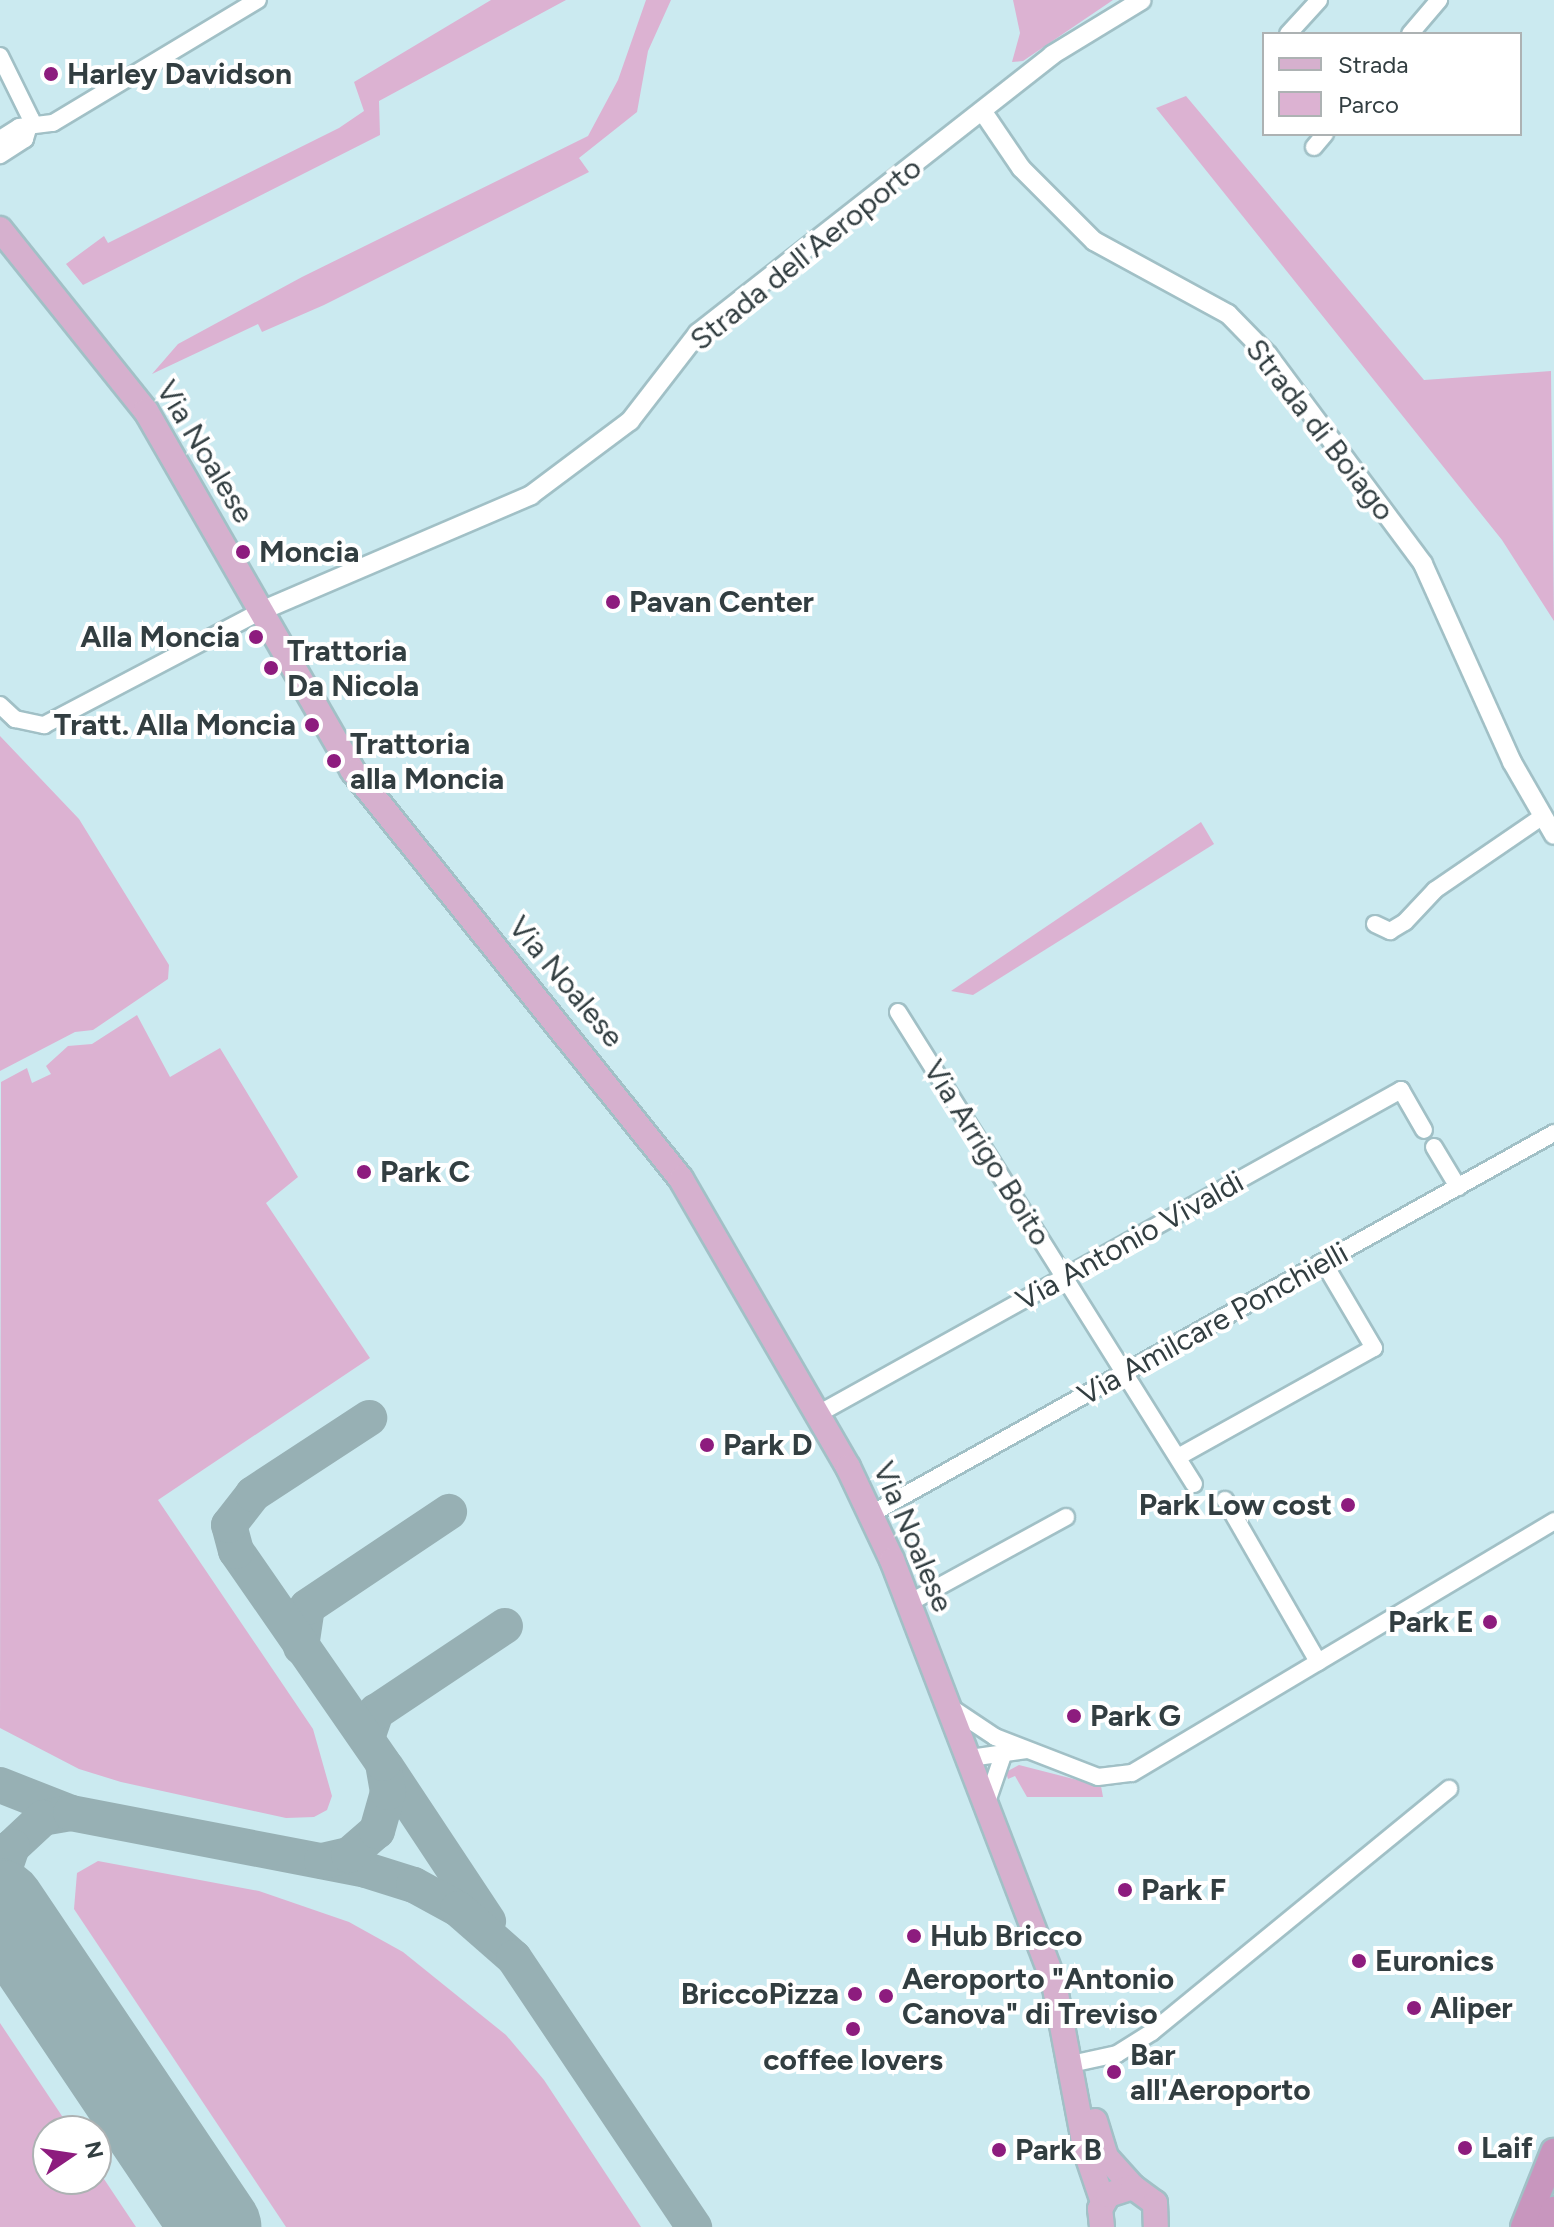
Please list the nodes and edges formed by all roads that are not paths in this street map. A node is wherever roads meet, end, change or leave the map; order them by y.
1 (258, 0) edge
2 (1140, 0) edge
3 (1319, 0) edge
4 (1439, 0) edge
5 (1290, 32) edge
6 (1412, 32) edge
7 (0, 56) edge
8 (983, 112) junction
9 (30, 125) junction
10 (1, 151) edge
11 (2, 229) edge
12 (261, 611) junction
13 (0, 705) edge
14 (1543, 816) junction
15 (1554, 835) edge
16 (1375, 924) dead end
17 (898, 1012) dead end
18 (1424, 1130) dead end
19 (1554, 1133) edge
20 (1434, 1147) dead end
21 (1458, 1187) junction
22 (1324, 1263) junction
23 (1064, 1277) junction
24 (1126, 1373) junction
25 (818, 1414) junction
26 (1178, 1457) junction
27 (1194, 1484) dead end
28 (1225, 1500) dead end
29 (871, 1514) junction
30 (1066, 1517) dead end
31 (1554, 1521) edge
32 (909, 1603) junction
33 (1318, 1662) junction
34 (949, 1706) junction
35 (1004, 1748) junction
36 (970, 1758) junction
37 (1449, 1789) dead end
38 (987, 1802) junction
39 (1078, 2063) junction
40 (1554, 2152) edge
41 (1133, 2187) junction
42 (1103, 2202) junction
43 (1554, 2210) edge
44 (1102, 2227) edge
45 (1156, 2227) edge
46 (1524, 2227) edge
47 (1549, 2227) edge

1 - 9 street
2 - 8 street, Strada dell'Aeroporto
3 - 5 street
4 - 6 street
7 - 9 street
8 - 12 street, Strada dell'Aeroporto
8 - 14 street, Strada di Boiago
9 - 10 street
11 - 12 main road, Via Noalese
12 - 13 street
12 - 25 main road, Via Noalese
14 - 15 street, Strada di Boiago
14 - 16 street
17 - 23 street, Via Arrigo Boito
18 - 23 street, Via Antonio Vivaldi
19 - 21 street, Via Amilcare Ponchielli
20 - 21 street
21 - 22 street, Via Amilcare Ponchielli
22 - 24 street, Via Amilcare Ponchielli
22 - 26 street
23 - 24 street, Via Arrigo Boito
23 - 25 street, Via Antonio Vivaldi
24 - 26 street, Via Arrigo Boito
24 - 29 street, Via Amilcare Ponchielli
25 - 29 main road, Via Noalese
26 - 27 street, Via Arrigo Boito
28 - 33 street
29 - 32 main road, Via Noalese
30 - 32 street
31 - 33 street
32 - 34 main road, Via Noalese
33 - 35 street
34 - 35 street
34 - 36 main road, Via Noalese
35 - 36 street
35 - 38 street
36 - 38 main road, Via Noalese
37 - 39 street
38 - 39 main road, Via Noalese
39 - 41 main road, Via Noalese
39 - 42 main road, Via Noalese
40 - 46 highway
41 - 42 main road
41 - 45 main road, Via Noalese
42 - 44 main road
43 - 47 highway

